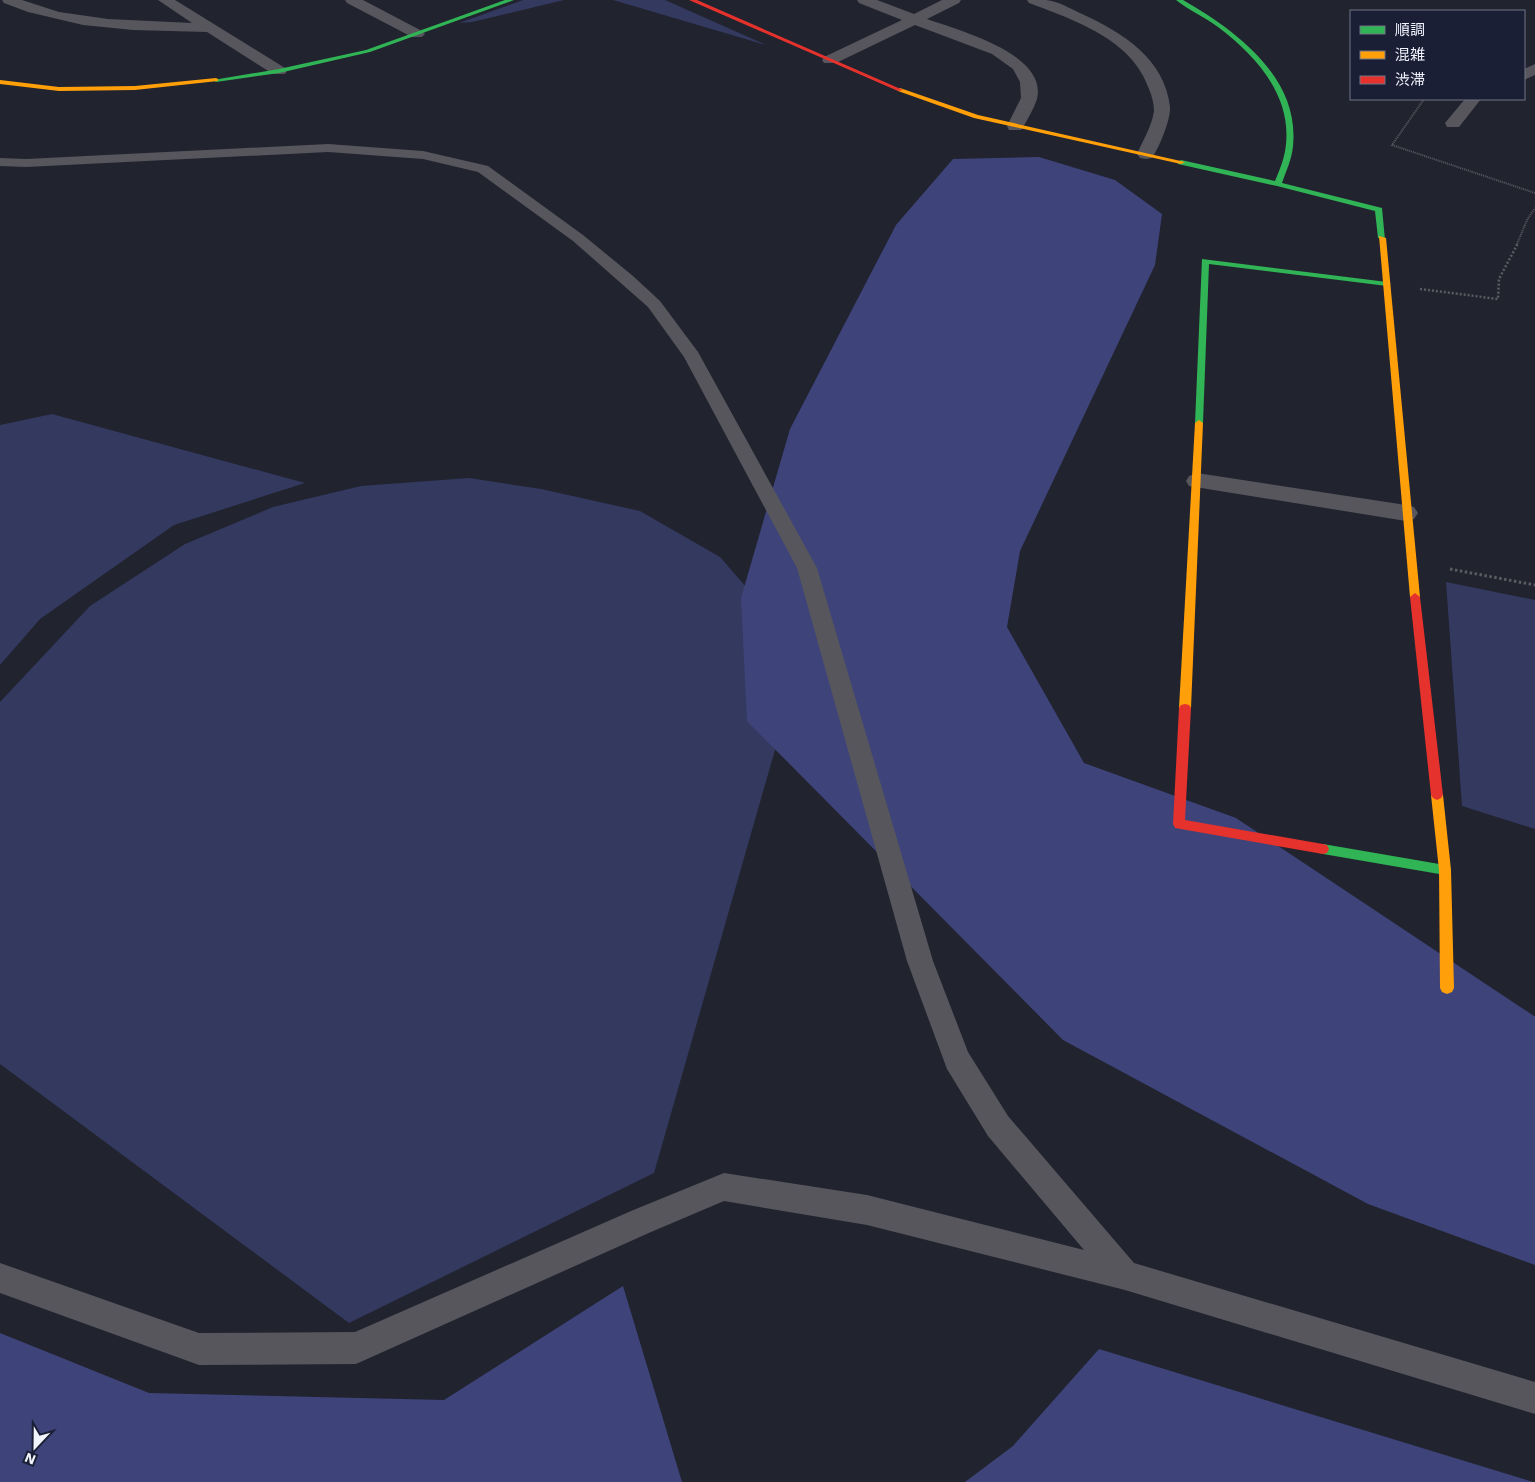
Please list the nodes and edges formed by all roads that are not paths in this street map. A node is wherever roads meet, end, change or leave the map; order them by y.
1 (9, 0) edge
2 (165, 0) edge
3 (352, 0) edge
4 (510, 0) edge
5 (692, 0) edge
6 (864, 0) edge
7 (954, 0) edge
8 (1034, 0) edge
9 (1179, 0) edge
10 (913, 20) junction
11 (210, 28) junction
12 (417, 34) junction
13 (830, 60) junction
14 (279, 71) junction
15 (0, 82) edge
16 (1472, 100) edge
17 (1454, 123) dead end
18 (1015, 126) junction
19 (1146, 154) junction
20 (0, 162) edge
21 (1278, 184) junction
22 (1387, 284) junction
23 (1197, 481) junction
24 (1406, 514) junction
25 (1444, 870) junction
26 (1447, 988) dead end
27 (1124, 1274) junction
28 (0, 1278) edge
29 (1535, 1398) edge

1 - 11 street
2 - 11 street
3 - 12 street
4 - 12 street
5 - 13 street
6 - 10 street
7 - 10 street
8 - 19 street
9 - 21 street
10 - 13 street
10 - 18 street
11 - 14 street
12 - 14 street
13 - 18 street
14 - 15 street
16 - 17 street
18 - 19 street
19 - 21 street
20 - 27 lane
21 - 22 street
22 - 23 street
22 - 24 street
23 - 24 street
23 - 25 street
24 - 25 street
25 - 26 street
27 - 28 lane
27 - 29 lane

